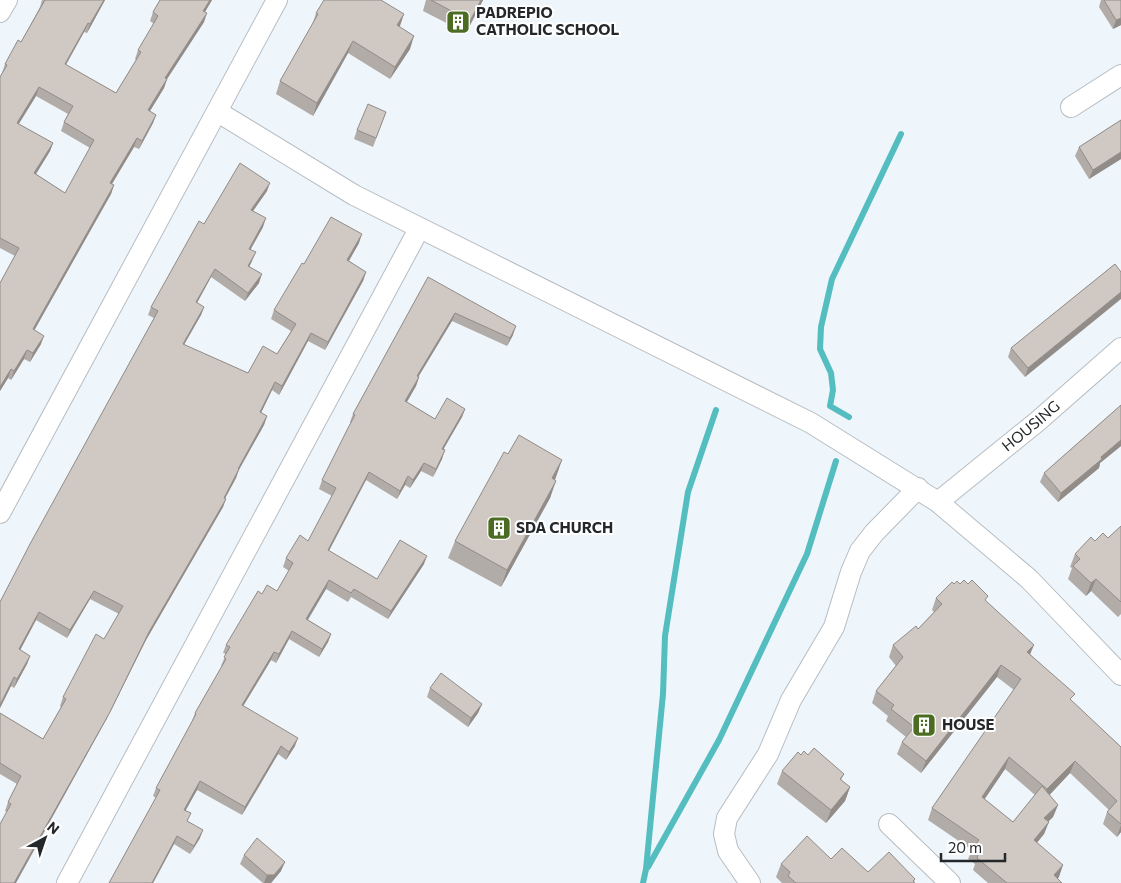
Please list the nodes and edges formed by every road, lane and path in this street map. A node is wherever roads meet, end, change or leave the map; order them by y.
1 (7, 0) edge
2 (278, 0) edge
3 (0, 12) edge
4 (1121, 75) edge
5 (1071, 107) dead end
6 (218, 112) junction
7 (419, 229) junction
8 (1121, 348) edge
9 (918, 488) junction
10 (938, 502) junction
11 (0, 513) edge
12 (1121, 675) edge
13 (889, 824) dead end
14 (67, 883) edge
15 (750, 883) edge
16 (950, 883) edge

1 - 3 street
2 - 6 street
4 - 5 street
6 - 7 street
6 - 11 street
7 - 9 street
7 - 14 street
8 - 10 street, HOUSING
9 - 10 street
9 - 15 street
10 - 12 street
13 - 16 street

